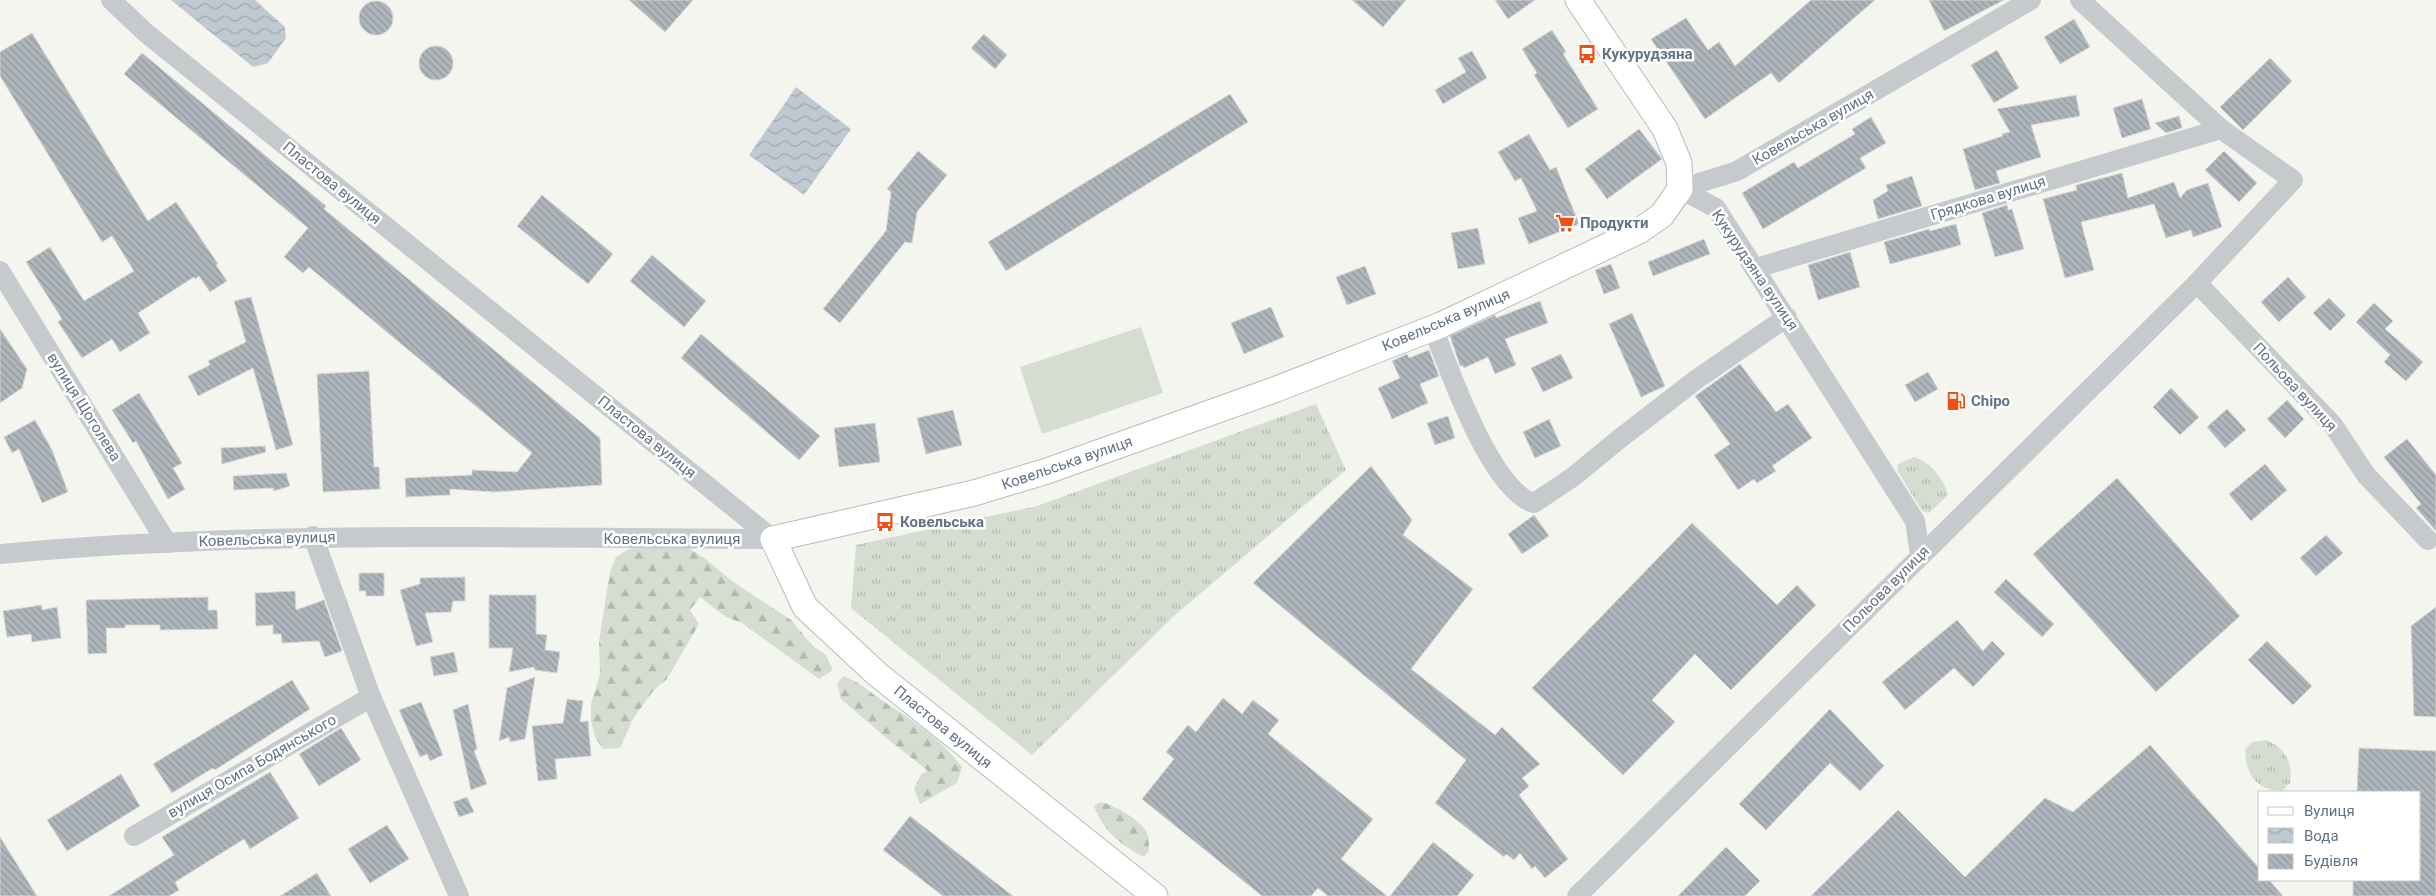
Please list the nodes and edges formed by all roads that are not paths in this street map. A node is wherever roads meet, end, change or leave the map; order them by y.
1 (112, 0) edge
2 (1578, 0) edge
3 (2031, 0) edge
4 (2080, 0) edge
5 (2221, 129) junction
6 (1680, 189) junction
7 (1756, 268) junction
8 (0, 271) edge
9 (2197, 283) junction
10 (1786, 317) junction
11 (1433, 328) junction
12 (313, 536) junction
13 (773, 539) junction
14 (2428, 540) dead end
15 (167, 543) junction
16 (0, 554) edge
17 (1920, 555) junction
18 (371, 697) junction
19 (134, 836) dead end
20 (459, 896) edge
21 (1155, 896) edge
22 (1577, 896) edge

1 - 13 street, Пластова вулиця
2 - 6 main road
3 - 6 street, Ковельська вулиця
4 - 5 street
5 - 7 street, Грядкова вулиця
5 - 9 street, Польова вулиця
6 - 7 street, Кукурудзяна вулиця
6 - 11 main road, Ковельська вулиця
7 - 10 street, Кукурудзяна вулиця
8 - 15 street, вулиця Щоголева
9 - 14 street, Польова вулиця
9 - 17 street, Польова вулиця
10 - 11 street
10 - 17 street, Кукурудзяна вулиця
11 - 13 main road, Ковельська вулиця
12 - 13 street, Ковельська вулиця
12 - 15 street, Ковельська вулиця
12 - 18 street
13 - 21 main road, Пластова вулиця
15 - 16 street, Ковельська вулиця
17 - 22 street, Польова вулиця
18 - 19 street, вулиця Осипа Бодянського
18 - 20 street

